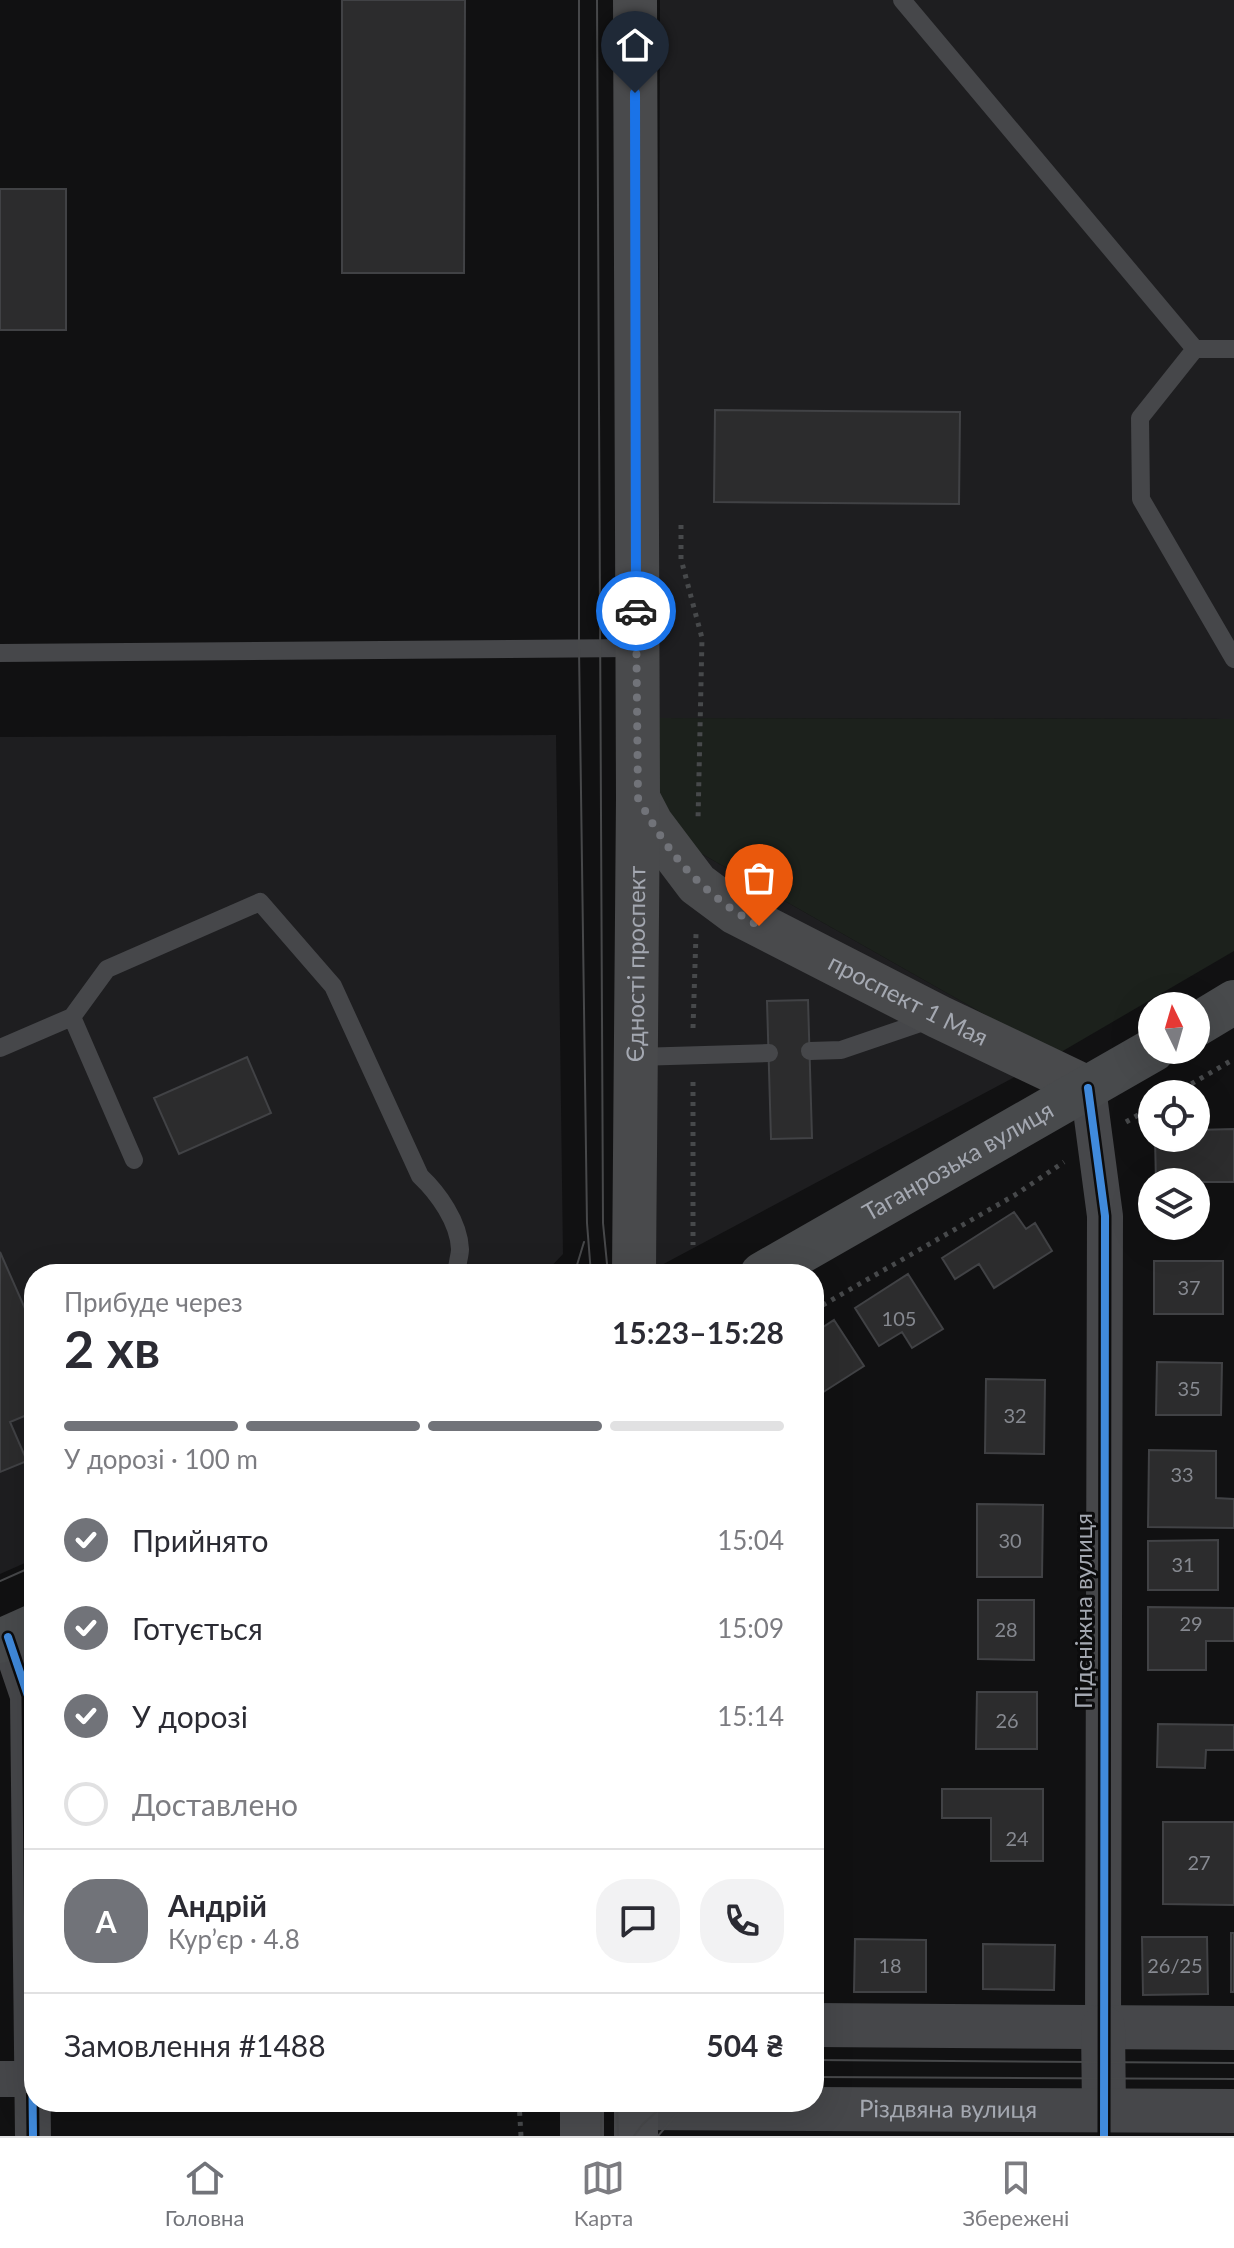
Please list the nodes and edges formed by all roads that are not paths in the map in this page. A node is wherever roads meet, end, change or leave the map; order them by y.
1 (635, 0) edge
2 (902, 0) edge
3 (1195, 349) junction
4 (1234, 349) edge
5 (636, 648) junction
6 (0, 653) edge
7 (1234, 659) edge
8 (638, 798) junction
9 (1234, 1002) edge
10 (72, 1017) junction
11 (939, 1017) junction
12 (1210, 1017) edge
13 (0, 1048) edge
14 (810, 1051) dead end
15 (769, 1053) dead end
16 (635, 1057) junction
17 (1138, 1059) edge
18 (1088, 1088) junction
19 (134, 1160) dead end
20 (635, 1207) junction
21 (458, 1264) edge
22 (615, 1264) edge
23 (634, 1264) edge
24 (780, 1264) edge
25 (14, 1635) edge
26 (24, 1679) edge
27 (24, 1951) edge
28 (824, 2025) edge
29 (1103, 2027) junction
30 (1234, 2028) edge
31 (22, 2079) edge
32 (1234, 2111) edge
33 (28, 2112) edge
34 (582, 2112) edge
35 (631, 2112) edge
36 (1104, 2123) edge
37 (33, 2136) edge
38 (582, 2136) edge

1 - 5 main road, Єдності проспект
2 - 3 lane
3 - 4 lane
3 - 7 lane
5 - 6 lane
5 - 8 main road, Єдності проспект
8 - 11 main road, проспект 1 Мая
8 - 16 main road, Єдності проспект
9 - 12 highway
10 - 13 lane
10 - 19 lane
10 - 21 lane
11 - 14 lane
11 - 18 main road, проспект 1 Мая
15 - 16 lane
16 - 20 main road, Єдності проспект
17 - 18 highway, Таганрозька вулиця
18 - 24 highway, Таганрозька вулиця
18 - 29 street, Підсніжна вулиця
20 - 22 main road, Єдності проспект
20 - 23 main road, Єдності проспект
25 - 26 street
27 - 31 street
28 - 29 street
29 - 30 street
29 - 36 street, Підсніжна вулиця
32 - 36 street, Різдвяна вулиця
33 - 37 street
34 - 38 main road
35 - 36 street, Різдвяна вулиця

